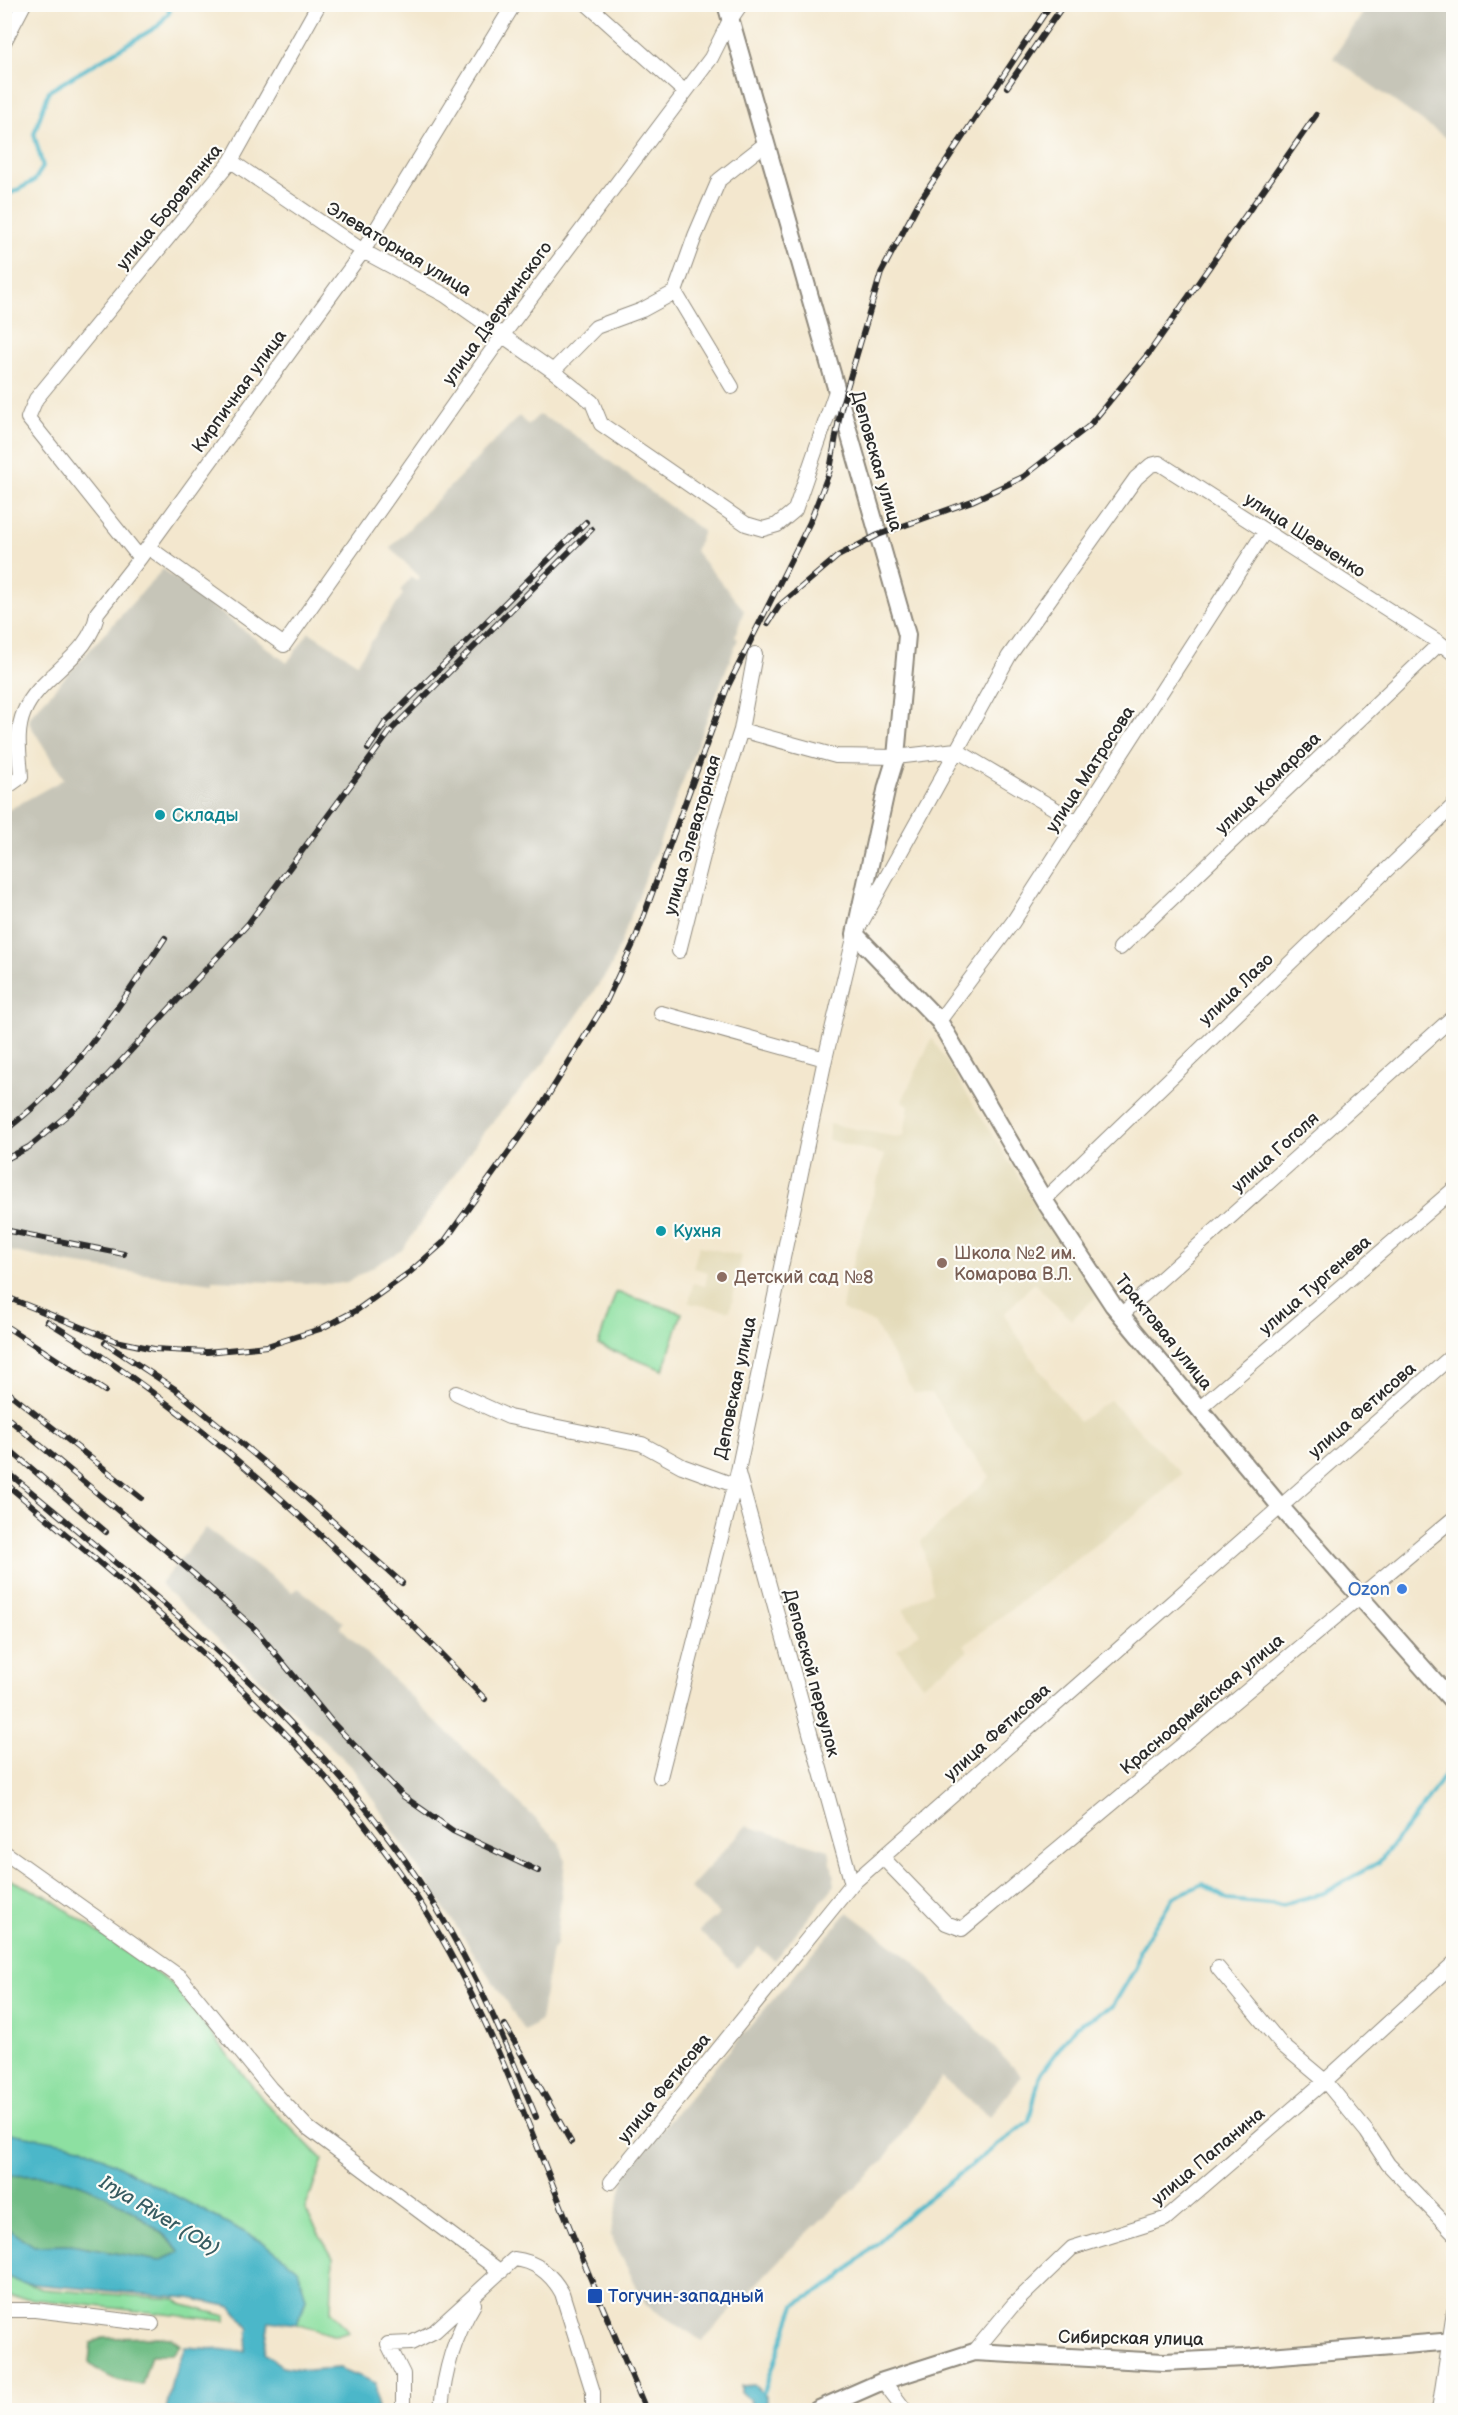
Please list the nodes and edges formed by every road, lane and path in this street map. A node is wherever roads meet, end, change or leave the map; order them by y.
1 (24, 4) edge
2 (319, 4) edge
3 (514, 4) edge
4 (587, 4) edge
5 (741, 4) edge
6 (728, 12) edge
7 (4, 42) edge
8 (685, 92) junction
9 (765, 144) junction
10 (231, 161) junction
11 (363, 251) junction
12 (675, 292) junction
13 (502, 336) junction
14 (553, 371) junction
15 (732, 387) dead end
16 (836, 391) junction
17 (1136, 478) joint
18 (1265, 531) junction
19 (148, 546) junction
20 (140, 558) junction
21 (1440, 643) junction
22 (755, 654) dead end
23 (1454, 654) edge
24 (741, 730) junction
25 (956, 750) junction
26 (896, 757) junction
27 (4, 789) edge
28 (1454, 805) edge
29 (1077, 822) junction
30 (855, 934) junction
31 (1120, 948) dead end
32 (679, 951) dead end
33 (661, 1013) dead end
34 (1454, 1016) edge
35 (939, 1022) junction
36 (825, 1059) junction
37 (1454, 1189) edge
38 (1044, 1200) junction
39 (1121, 1315) junction
40 (1454, 1354) edge
41 (456, 1393) dead end
42 (1200, 1408) junction
43 (738, 1471) junction
44 (734, 1485) junction
45 (1279, 1505) junction
46 (1454, 1518) edge
47 (1358, 1596) junction
48 (1454, 1703) edge
49 (660, 1778) dead end
50 (4, 1852) edge
51 (883, 1858) junction
52 (852, 1884) junction
53 (1454, 1963) edge
54 (1218, 1968) dead end
55 (1325, 2081) junction
56 (611, 2182) dead end
57 (1454, 2233) edge
58 (501, 2272) junction
59 (486, 2284) junction
60 (4, 2310) edge
61 (1454, 2312) edge
62 (152, 2324) dead end
63 (1452, 2340) edge
64 (974, 2352) junction
65 (883, 2381) junction
66 (403, 2410) edge
67 (441, 2410) edge
68 (593, 2410) edge
69 (817, 2410) edge
70 (905, 2410) edge
71 (1438, 2410) edge

1 - 7 street
2 - 10 street, улица Боровлянка
3 - 11 street, Кирпичная улица
4 - 8 street
5 - 6 street, улица Дзержинского
6 - 8 street, улица Дзержинского
6 - 9 street, Деповская улица
8 - 13 street, улица Дзержинского
9 - 12 street
9 - 16 street, Деповская улица
10 - 11 street, Элеваторная улица
10 - 20 street, улица Боровлянка
11 - 13 street, Элеваторная улица
11 - 19 street, Кирпичная улица
12 - 14 street
12 - 15 street
13 - 14 street, Элеваторная улица
13 - 19 street, улица Дзержинского
14 - 16 street, Элеваторная улица
16 - 26 street, Деповская улица
17 - 18 street, улица Шевченко
17 - 25 street, Деповская улица
18 - 21 street, улица Шевченко
18 - 29 street, улица Матросова
19 - 20 street, Кирпичная улица
20 - 27 street, Кирпичная улица
21 - 23 street, улица Шевченко
21 - 31 street, улица Комарова
22 - 24 street, улица Элеваторная
24 - 26 street
24 - 32 street, улица Элеваторная
25 - 26 street
25 - 29 street
25 - 30 street, Деповская улица
26 - 30 street, Деповская улица
28 - 38 street, улица Лазо
29 - 35 street, улица Матросова
30 - 35 street, Трактовая улица
30 - 36 street, Деповская улица
33 - 36 street
34 - 39 street, улица Гоголя
35 - 38 street, Трактовая улица
36 - 43 street, Деповская улица
37 - 42 street, улица Тургенева
38 - 39 street, Трактовая улица
39 - 42 street, Трактовая улица
40 - 45 street, улица Фетисова
41 - 44 street
42 - 45 street, Трактовая улица
43 - 44 street, Деповская улица
43 - 52 street, Деповской переулок
44 - 49 street, Деповская улица
45 - 47 street, Трактовая улица
45 - 51 street, улица Фетисова
46 - 47 street, Красноармейская улица
47 - 48 street, Трактовая улица
47 - 51 street, Красноармейская улица
50 - 58 street
51 - 52 street, улица Фетисова
52 - 56 street, улица Фетисова
53 - 55 street, улица Папанина
54 - 55 street
55 - 57 street
55 - 64 street, улица Папанина
58 - 59 street
58 - 68 street
59 - 66 street
59 - 67 street
60 - 62 street
61 - 63 street
63 - 64 street, Сибирская улица
63 - 71 street
64 - 65 street, Сибирская улица
65 - 69 street, Сибирская улица
65 - 70 street

